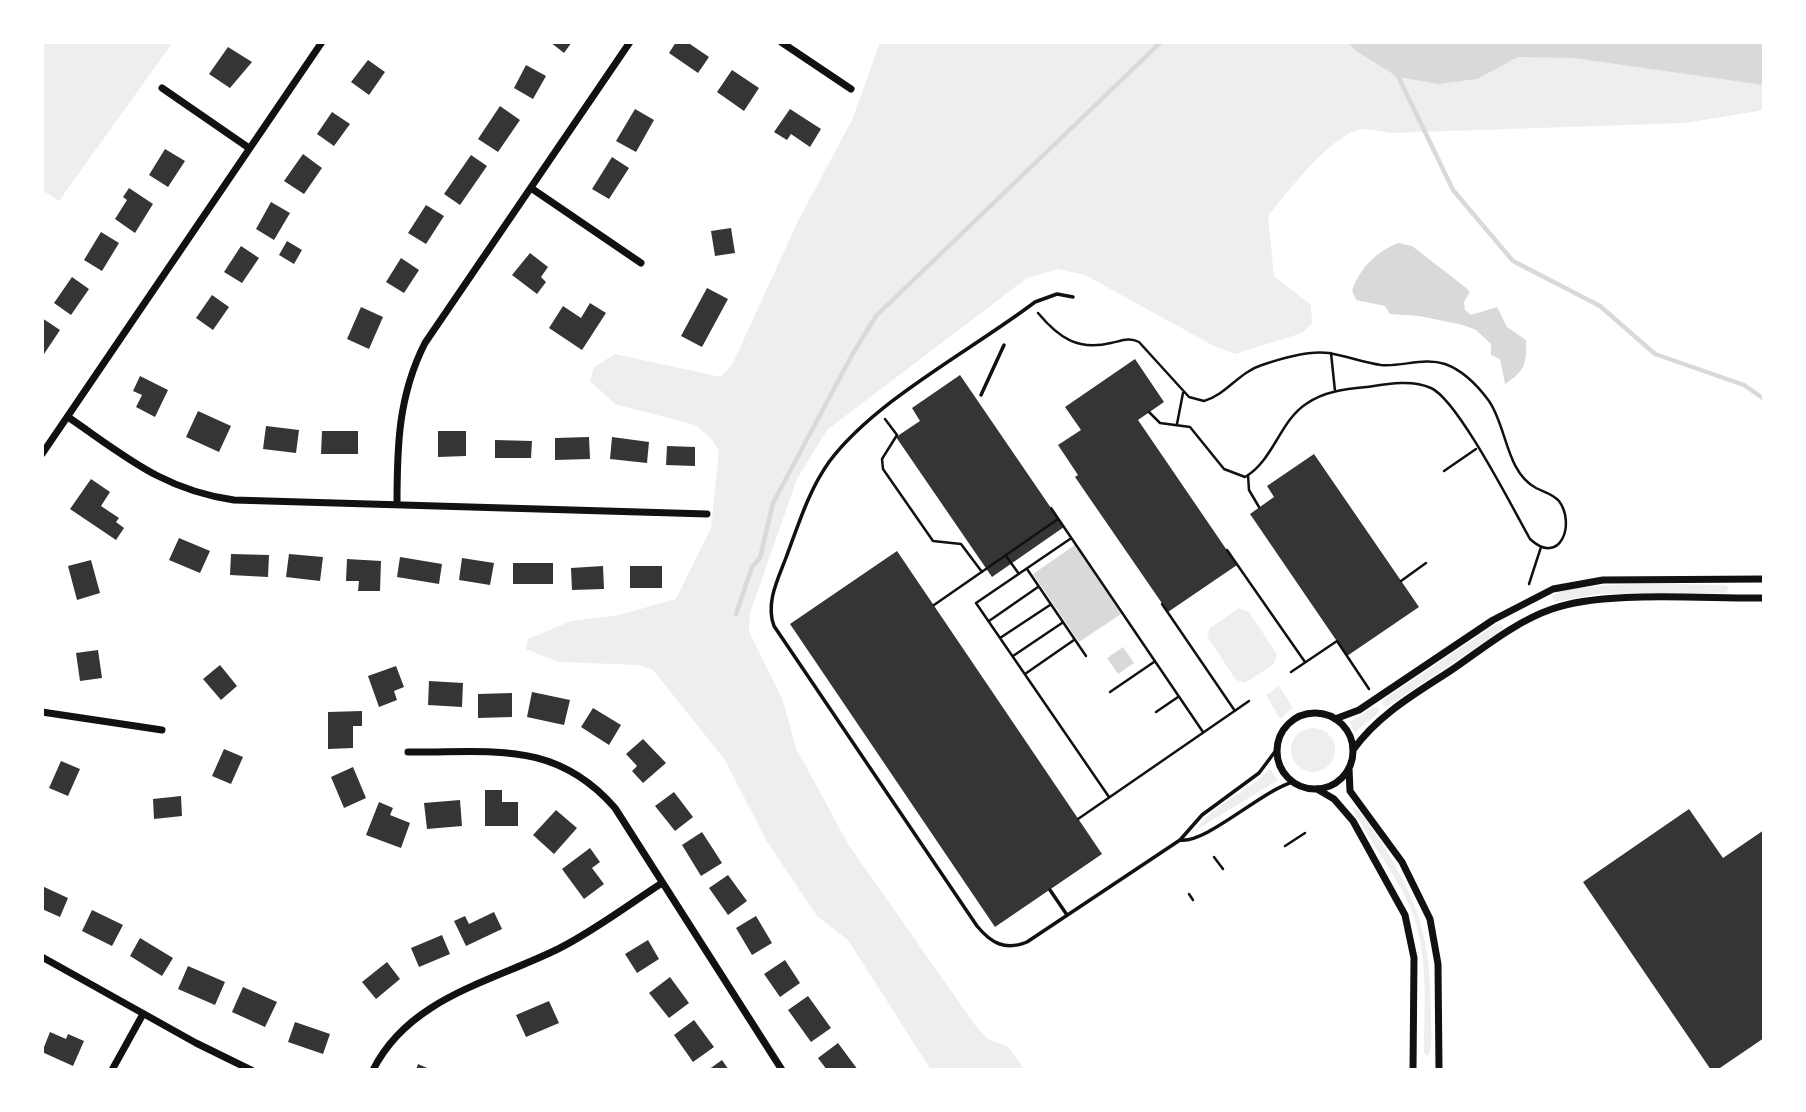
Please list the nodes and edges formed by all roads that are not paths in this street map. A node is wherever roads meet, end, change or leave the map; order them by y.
1 (322, 42) edge
2 (630, 42) edge
3 (781, 42) edge
4 (162, 88) dead end
5 (851, 89) dead end
6 (250, 148) junction
7 (531, 188) junction
8 (641, 262) dead end
9 (1073, 297) dead end
10 (1004, 345) dead end
11 (981, 395) dead end
12 (68, 417) junction
13 (42, 454) edge
14 (397, 505) junction
15 (707, 514) dead end
16 (1764, 579) edge
17 (1764, 598) edge
18 (42, 712) edge
19 (1335, 719) junction
20 (162, 730) dead end
21 (1277, 749) junction
22 (1353, 750) junction
23 (408, 752) dead end
24 (1349, 768) junction
25 (1293, 782) junction
26 (1317, 789) junction
27 (1180, 840) junction
28 (662, 883) junction
29 (1050, 890) dead end
30 (1067, 915) junction
31 (42, 957) edge
32 (143, 1014) junction
33 (112, 1070) edge
34 (251, 1070) edge
35 (373, 1070) edge
36 (782, 1070) edge
37 (1413, 1070) edge
38 (1439, 1070) edge

1 - 6 street
2 - 7 street
3 - 5 street
4 - 6 street
6 - 12 street
7 - 8 street
7 - 14 street
9 - 30 lane
10 - 11 lane
12 - 13 street
12 - 14 street
14 - 15 street
16 - 19 street
17 - 22 street
18 - 20 street
19 - 21 street
19 - 22 street
21 - 25 street
21 - 27 lane
22 - 24 street
23 - 28 street
24 - 26 street
24 - 38 street
25 - 26 street
25 - 27 lane
26 - 37 street
27 - 30 lane
28 - 35 street
28 - 36 street
29 - 30 lane
31 - 32 street
32 - 33 street
32 - 34 street

